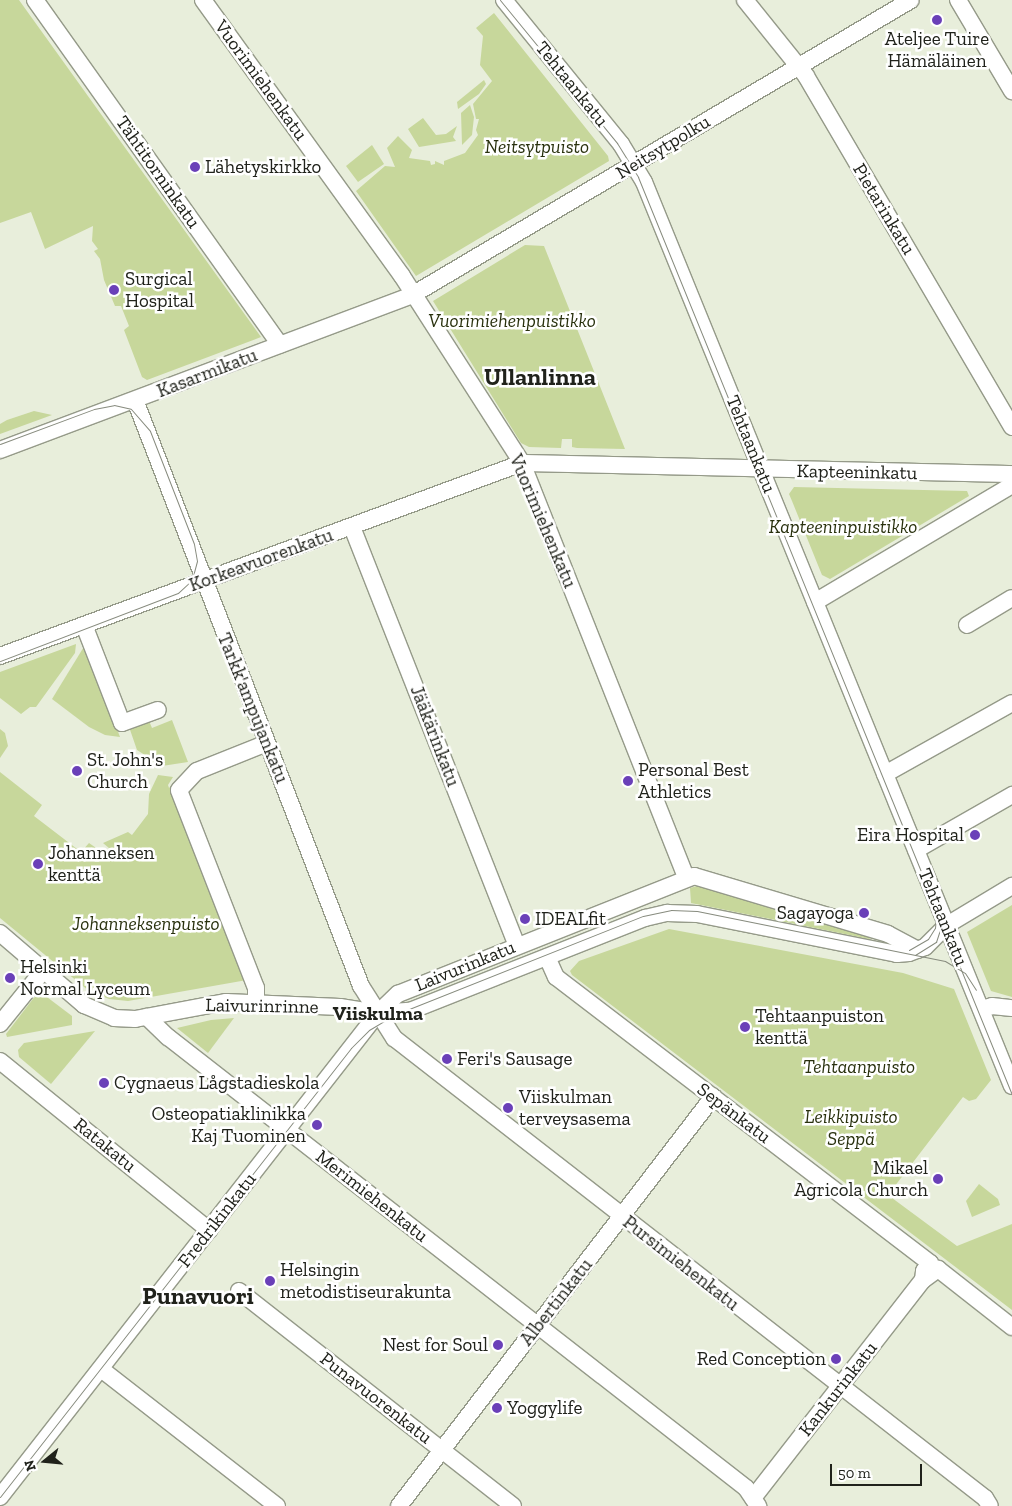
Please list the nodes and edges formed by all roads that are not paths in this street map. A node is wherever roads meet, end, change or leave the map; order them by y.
1 (35, 0) edge
2 (203, 0) edge
3 (504, 0) edge
4 (745, 0) edge
5 (911, 0) edge
6 (958, 0) edge
7 (798, 65) junction
8 (1012, 92) edge
9 (635, 164) junction
10 (414, 294) junction
11 (280, 345) junction
12 (135, 400) junction
13 (1012, 427) edge
14 (0, 450) edge
15 (522, 464) junction
16 (760, 468) junction
17 (1012, 474) edge
18 (1012, 485) edge
19 (352, 527) junction
20 (203, 581) junction
21 (1012, 598) edge
22 (815, 602) junction
23 (84, 625) junction
24 (967, 625) dead end
25 (0, 656) edge
26 (1012, 703) edge
27 (158, 710) dead end
28 (267, 743) junction
29 (885, 774) junction
30 (1012, 795) edge
31 (916, 850) junction
32 (686, 878) junction
33 (1012, 886) edge
34 (947, 926) junction
35 (0, 932) edge
36 (517, 945) junction
37 (918, 950) junction
38 (547, 957) junction
39 (42, 972) junction
40 (256, 1002) junction
41 (1012, 1008) edge
42 (981, 1009) junction
43 (378, 1014) junction
44 (147, 1016) junction
45 (0, 1024) edge
46 (0, 1061) edge
47 (1012, 1086) edge
48 (713, 1097) junction
49 (287, 1130) junction
50 (621, 1217) junction
51 (209, 1230) junction
52 (934, 1266) junction
53 (239, 1291) dead end
54 (538, 1325) junction
55 (1012, 1327) edge
56 (101, 1369) junction
57 (839, 1386) junction
58 (442, 1450) junction
59 (0, 1497) edge
60 (756, 1502) edge
61 (277, 1506) edge
62 (399, 1506) edge
63 (513, 1506) edge
64 (990, 1506) edge

1 - 11 street, Tähtitorninkatu
2 - 10 street, Vuorimiehenkatu
3 - 9 street, Tehtaankatu
4 - 7 street, Pietarinkatu
5 - 7 street, Neitsytpolku
6 - 8 street
7 - 9 street, Neitsytpolku
7 - 13 street, Pietarinkatu
9 - 10 street, Neitsytpolku
9 - 16 street, Tehtaankatu
10 - 11 street, Kasarmikatu
10 - 15 street, Vuorimiehenkatu
11 - 12 street, Kasarmikatu
12 - 14 street, Kasarmikatu
12 - 20 street, Tarkk'ampujankatu
15 - 16 street, Kapteeninkatu
15 - 19 street, Korkeavuorenkatu
15 - 32 street, Vuorimiehenkatu
16 - 17 street, Kapteeninkatu
16 - 22 street, Tehtaankatu
18 - 22 street
19 - 20 street, Korkeavuorenkatu
19 - 36 street, Jääkärinkatu
20 - 23 street, Korkeavuorenkatu
20 - 28 street, Tarkk'ampujankatu
21 - 24 street
22 - 29 street, Tehtaankatu
23 - 25 street, Korkeavuorenkatu
23 - 27 street
26 - 29 street
28 - 40 street
28 - 43 street, Tarkk'ampujankatu
29 - 31 street, Tehtaankatu
30 - 31 street
31 - 34 street, Tehtaankatu
32 - 36 street, Laivurinkatu
32 - 37 street, Laivurinkatu
33 - 34 street
34 - 37 street
34 - 42 street, Tehtaankatu
35 - 39 street
36 - 43 street, Laivurinkatu
37 - 38 street, Laivurinkatu
38 - 43 street, Laivurinkatu
38 - 48 street, Sepänkatu
39 - 44 street
39 - 45 street
40 - 43 street, Laivurinrinne
40 - 44 street, Laivurinrinne
41 - 42 street
42 - 47 street, Tehtaankatu
43 - 49 street, Fredrikinkatu
43 - 50 street, Pursimiehenkatu
44 - 49 street, Merimiehenkatu
46 - 51 street, Ratakatu
48 - 50 street, Albertinkatu
48 - 52 street, Sepänkatu
49 - 51 street, Fredrikinkatu
49 - 54 street, Merimiehenkatu
50 - 54 street, Albertinkatu
50 - 57 street, Pursimiehenkatu
51 - 56 street, Fredrikinkatu
52 - 55 street, Sepänkatu
52 - 57 street, Kankurinkatu
53 - 58 street, Punavuorenkatu
54 - 58 street, Albertinkatu
54 - 60 street, Merimiehenkatu
56 - 59 street, Fredrikinkatu
56 - 61 street
57 - 60 street, Kankurinkatu
57 - 64 street, Pursimiehenkatu
58 - 62 street, Albertinkatu
58 - 63 street, Punavuorenkatu

